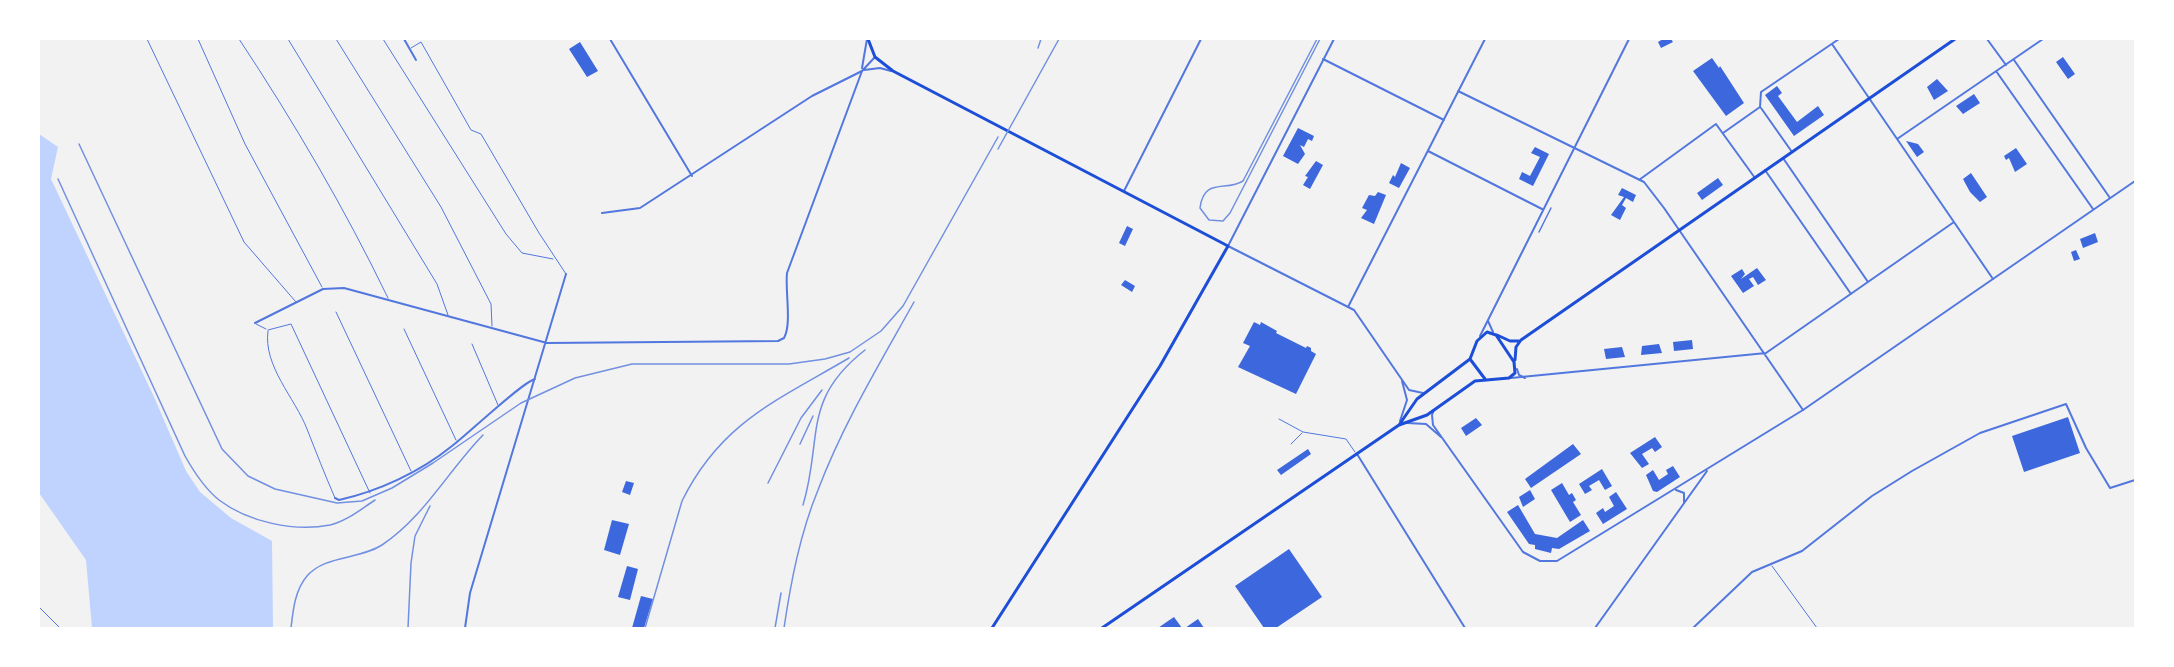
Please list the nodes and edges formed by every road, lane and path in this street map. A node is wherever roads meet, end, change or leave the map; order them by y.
1 (147, 39) edge
2 (198, 39) edge
3 (239, 39) edge
4 (288, 39) edge
5 (336, 39) edge
6 (384, 39) edge
7 (404, 39) edge
8 (610, 39) edge
9 (867, 39) edge
10 (1201, 39) edge
11 (1334, 39) edge
12 (1485, 39) edge
13 (1629, 39) edge
14 (1839, 39) edge
15 (1955, 39) edge
16 (1987, 39) edge
17 (2043, 39) edge
18 (1832, 44) junction
19 (409, 49) junction
20 (875, 57) junction
21 (1323, 59) junction
22 (416, 60) dead end
23 (2013, 60) junction
24 (2006, 65) junction
25 (862, 71) junction
26 (893, 71) junction
27 (1996, 72) junction
28 (1458, 92) junction
29 (1869, 99) junction
30 (1760, 107) junction
31 (1444, 120) junction
32 (1723, 133) junction
33 (1897, 140) junction
34 (1573, 149) junction
35 (1428, 151) junction
36 (1792, 152) junction
37 (1783, 158) junction
38 (1765, 170) junction
39 (692, 176) junction
40 (1755, 178) junction
41 (1639, 180) junction
42 (2135, 181) edge
43 (1124, 191) junction
44 (2110, 198) junction
45 (1551, 208) dead end
46 (1542, 209) junction
47 (2093, 210) junction
48 (603, 213) dead end
49 (1954, 222) junction
50 (1679, 231) junction
51 (1539, 232) dead end
52 (1228, 246) junction
53 (555, 258) junction
54 (566, 274) joint
55 (1993, 279) junction
56 (1868, 282) junction
57 (323, 289) junction
58 (1851, 294) junction
59 (389, 300) junction
60 (296, 302) junction
61 (1348, 308) junction
62 (336, 312) dead end
63 (448, 315) junction
64 (1488, 318) junction
65 (255, 323) joint
66 (492, 328) junction
67 (404, 329) dead end
68 (268, 330) junction
69 (1496, 335) junction
70 (1480, 336) junction
71 (1521, 340) junction
72 (472, 344) dead end
73 (547, 344) junction
74 (1762, 351) junction
75 (1470, 359) junction
76 (1514, 362) junction
77 (1517, 369) junction
78 (1398, 373) junction
79 (1509, 378) junction
80 (1525, 378) junction
81 (536, 379) junction
82 (1486, 380) junction
83 (1424, 393) junction
84 (499, 407) junction
85 (1435, 409) junction
86 (1803, 410) junction
87 (1279, 419) dead end
88 (1399, 425) junction
89 (1303, 432) junction
90 (1444, 440) junction
91 (457, 442) junction
92 (1291, 444) dead end
93 (1357, 454) junction
94 (1707, 470) junction
95 (411, 471) junction
96 (2135, 480) edge
97 (1675, 490) junction
98 (370, 493) junction
99 (335, 498) joint
100 (1684, 502) junction
101 (1771, 564) junction
102 (39, 607) edge
103 (60, 628) edge
104 (465, 628) edge
105 (992, 628) edge
106 (1102, 628) edge
107 (1465, 628) edge
108 (1595, 628) edge
109 (1693, 628) edge
110 (1817, 628) edge

1 - 60 lane
2 - 57 lane
3 - 59 lane
4 - 63 lane
5 - 66 lane
6 - 53 lane
7 - 19 street
8 - 39 street
9 - 20 main road
9 - 25 street
10 - 43 street
11 - 21 street
12 - 28 street
13 - 34 street
14 - 18 street
15 - 29 main road
16 - 24 street
17 - 23 street
18 - 29 street
18 - 30 street
19 - 22 street
19 - 53 lane
20 - 25 street
20 - 26 main road
21 - 31 street
21 - 52 street
23 - 24 street
23 - 44 street
24 - 27 street
25 - 26 street
25 - 39 street
25 - 73 street
26 - 43 main road
27 - 33 street
27 - 47 street
28 - 31 street
28 - 34 street
29 - 33 street
29 - 36 main road
30 - 32 street
30 - 36 street
31 - 35 street
32 - 40 street
32 - 41 street
33 - 49 street
34 - 41 street
34 - 46 street
35 - 46 street
35 - 61 street
36 - 37 main road
37 - 38 main road
37 - 56 street
38 - 40 main road
38 - 58 street
39 - 48 street
40 - 50 main road
41 - 50 street
42 - 44 street
43 - 52 main road
44 - 47 street
45 - 51 street
46 - 64 street
47 - 55 street
49 - 55 street
49 - 56 street
50 - 71 main road
50 - 74 street
52 - 61 street
52 - 105 main road
53 - 54 lane
54 - 73 street
55 - 86 street
56 - 58 street
57 - 59 street
57 - 60 street
58 - 74 street
59 - 63 street
60 - 65 street
61 - 78 street
62 - 95 lane
63 - 66 street
64 - 69 street
64 - 70 street
65 - 68 lane
66 - 73 street
67 - 91 lane
68 - 98 lane
68 - 99 lane
69 - 70 main road
69 - 71 main road
69 - 76 main road
70 - 75 main road
71 - 76 main road
72 - 84 lane
73 - 81 street
74 - 80 street
74 - 86 street
75 - 82 main road
75 - 83 main road
76 - 77 main road
77 - 79 main road
77 - 80 street
78 - 83 street
78 - 88 street
79 - 80 street
79 - 82 main road
81 - 84 street
81 - 104 street
82 - 85 main road
83 - 88 main road
84 - 91 street
85 - 88 main road
85 - 90 street
86 - 94 street
87 - 89 lane
88 - 90 street
88 - 93 main road
89 - 92 lane
89 - 93 lane
90 - 97 street
91 - 95 street
93 - 106 main road
93 - 107 street
94 - 97 street
94 - 100 street
95 - 98 street
96 - 101 street
97 - 100 street
98 - 99 street
100 - 108 street
101 - 109 street
101 - 110 lane
102 - 103 lane

